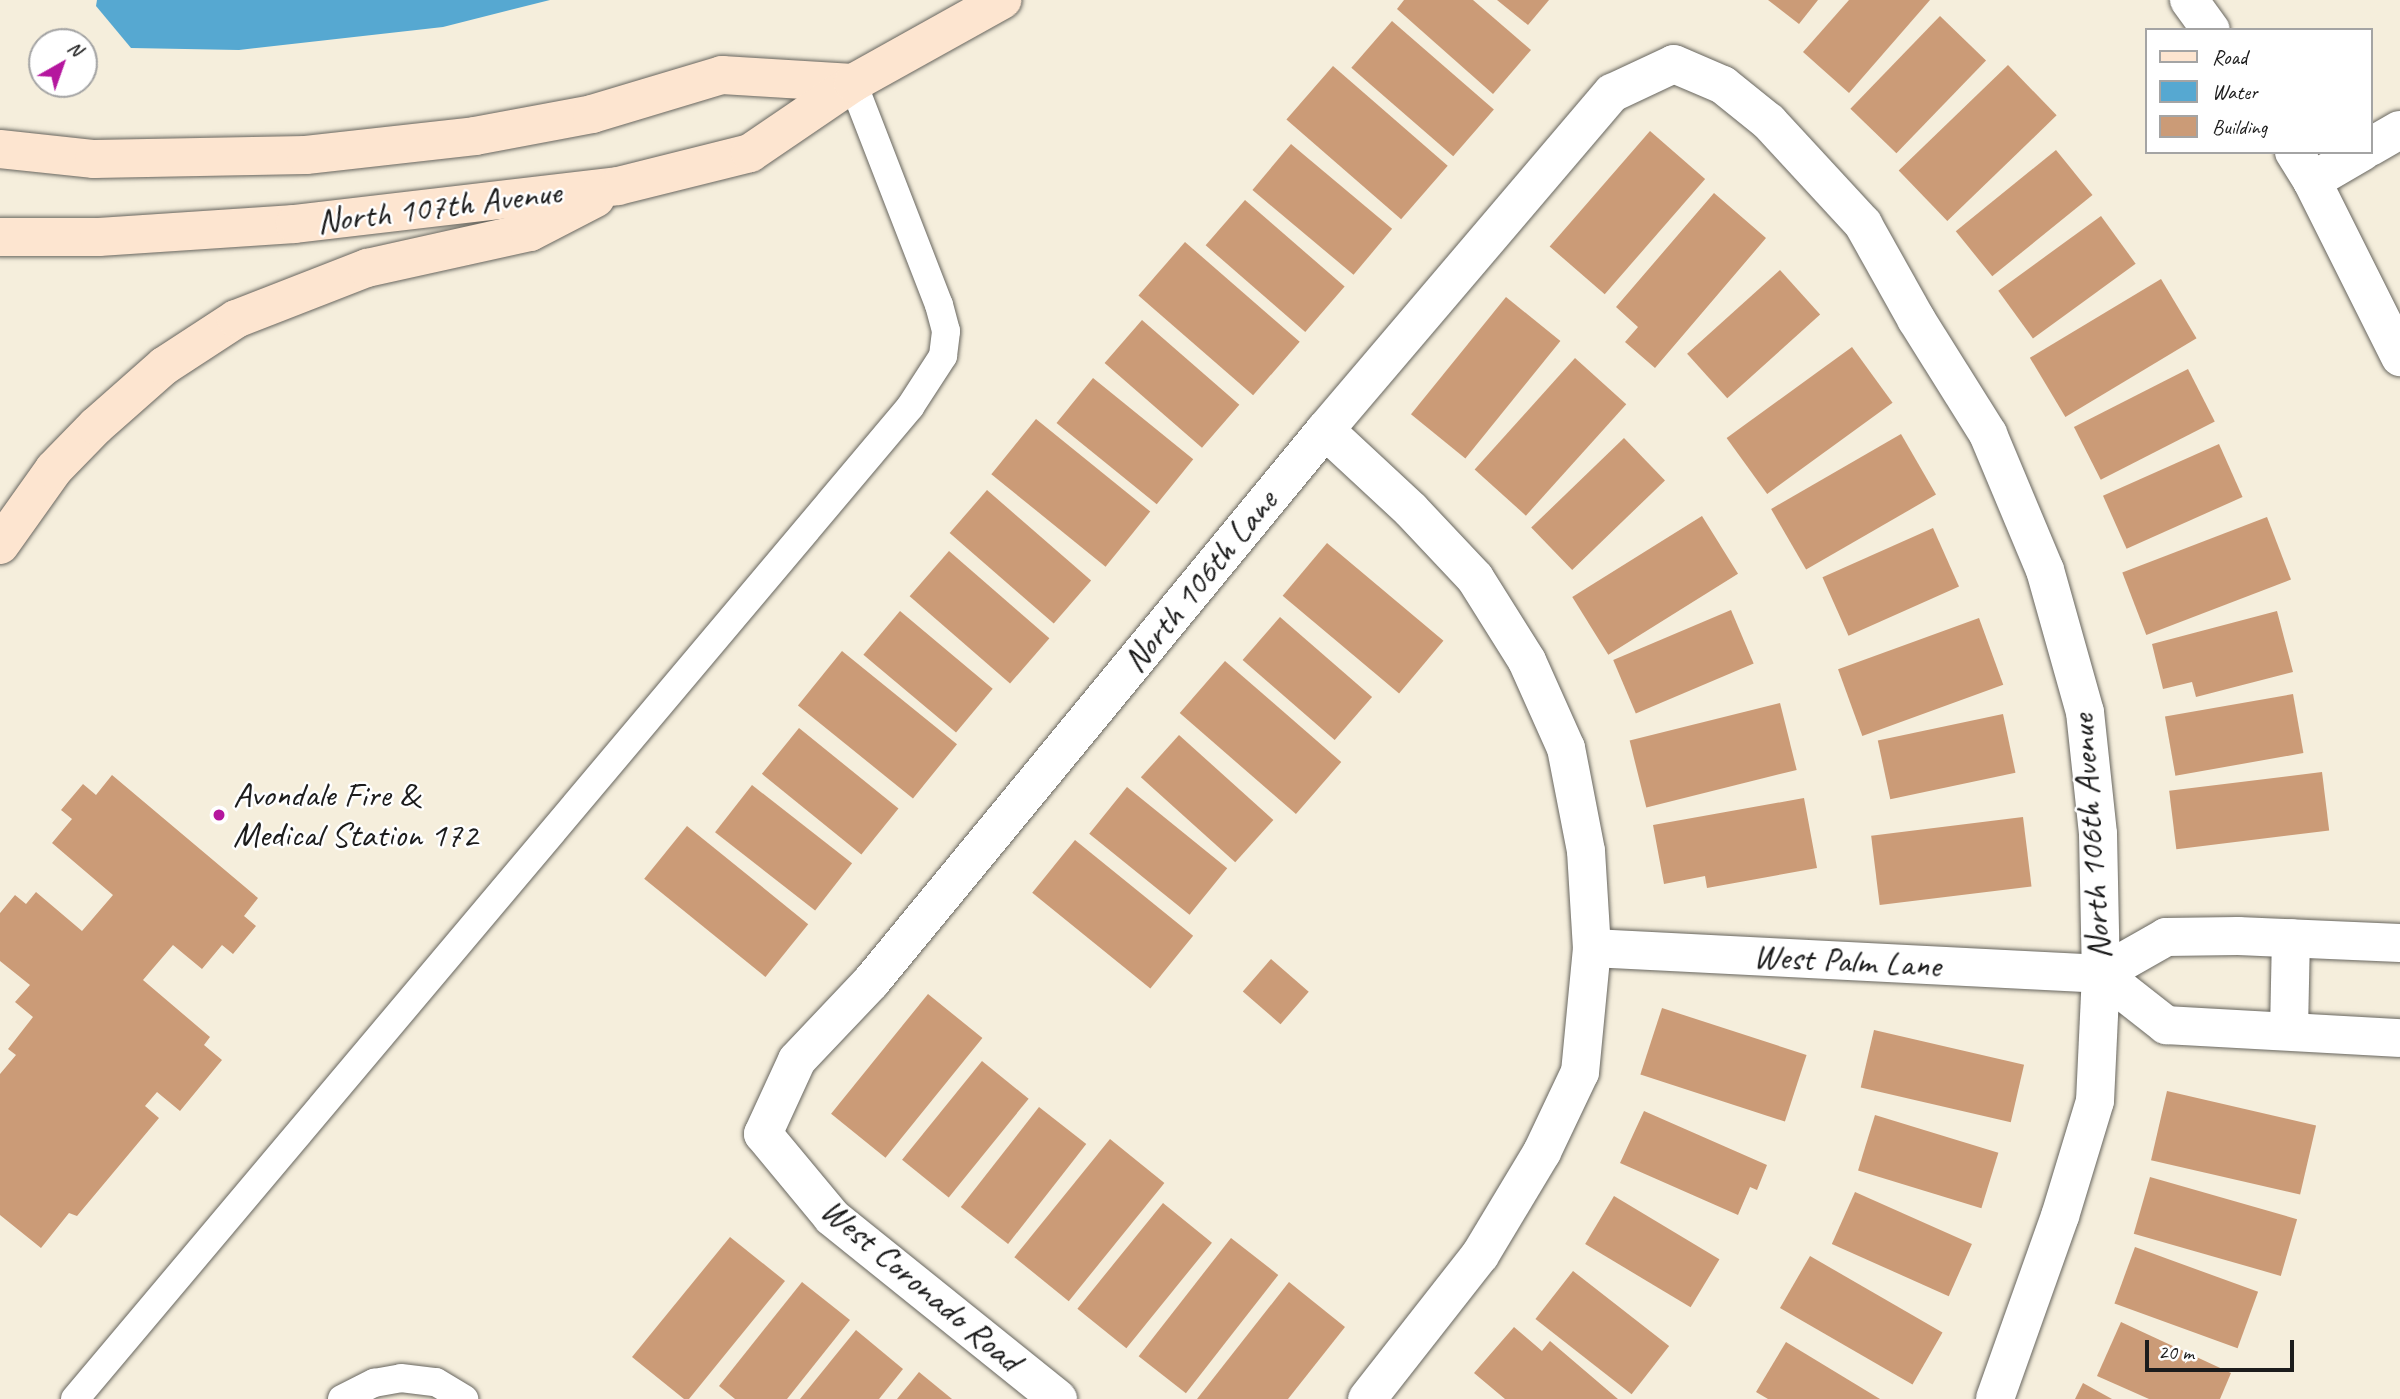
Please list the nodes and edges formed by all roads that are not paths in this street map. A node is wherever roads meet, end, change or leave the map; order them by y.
1 (1002, 0) edge
2 (2189, 0) edge
3 (2210, 28) edge
4 (1674, 64) joint
5 (853, 83) junction
6 (2400, 130) edge
7 (2372, 146) edge
8 (0, 149) edge
9 (2354, 154) edge
10 (2303, 167) edge
11 (618, 186) junction
12 (0, 237) edge
13 (2400, 357) edge
14 (1325, 430) junction
15 (0, 545) edge
16 (2291, 938) junction
17 (2400, 943) edge
18 (1592, 947) junction
19 (2101, 974) junction
20 (2288, 1031) junction
21 (2400, 1038) edge
22 (763, 1134) joint
23 (75, 1399) edge
24 (342, 1399) edge
25 (464, 1399) edge
26 (1058, 1399) edge
27 (1367, 1399) edge
28 (1995, 1399) edge

1 - 5 main road, North 107th Avenue
2 - 3 street
4 - 14 street, North 106th Lane
4 - 19 street, North 106th Avenue
5 - 8 main road, North 107th Avenue
5 - 11 main road, North 107th Avenue
5 - 23 lane
6 - 7 street
9 - 10 street
10 - 13 street
11 - 12 main road, North 107th Avenue
11 - 15 main road
14 - 18 street
14 - 22 street, North 106th Lane
16 - 17 street
16 - 19 street
16 - 20 street
18 - 19 street, West Palm Lane
18 - 27 street
19 - 20 street
19 - 28 street, North 106th Avenue
20 - 21 street
22 - 26 street, West Coronado Road
24 - 25 lane

